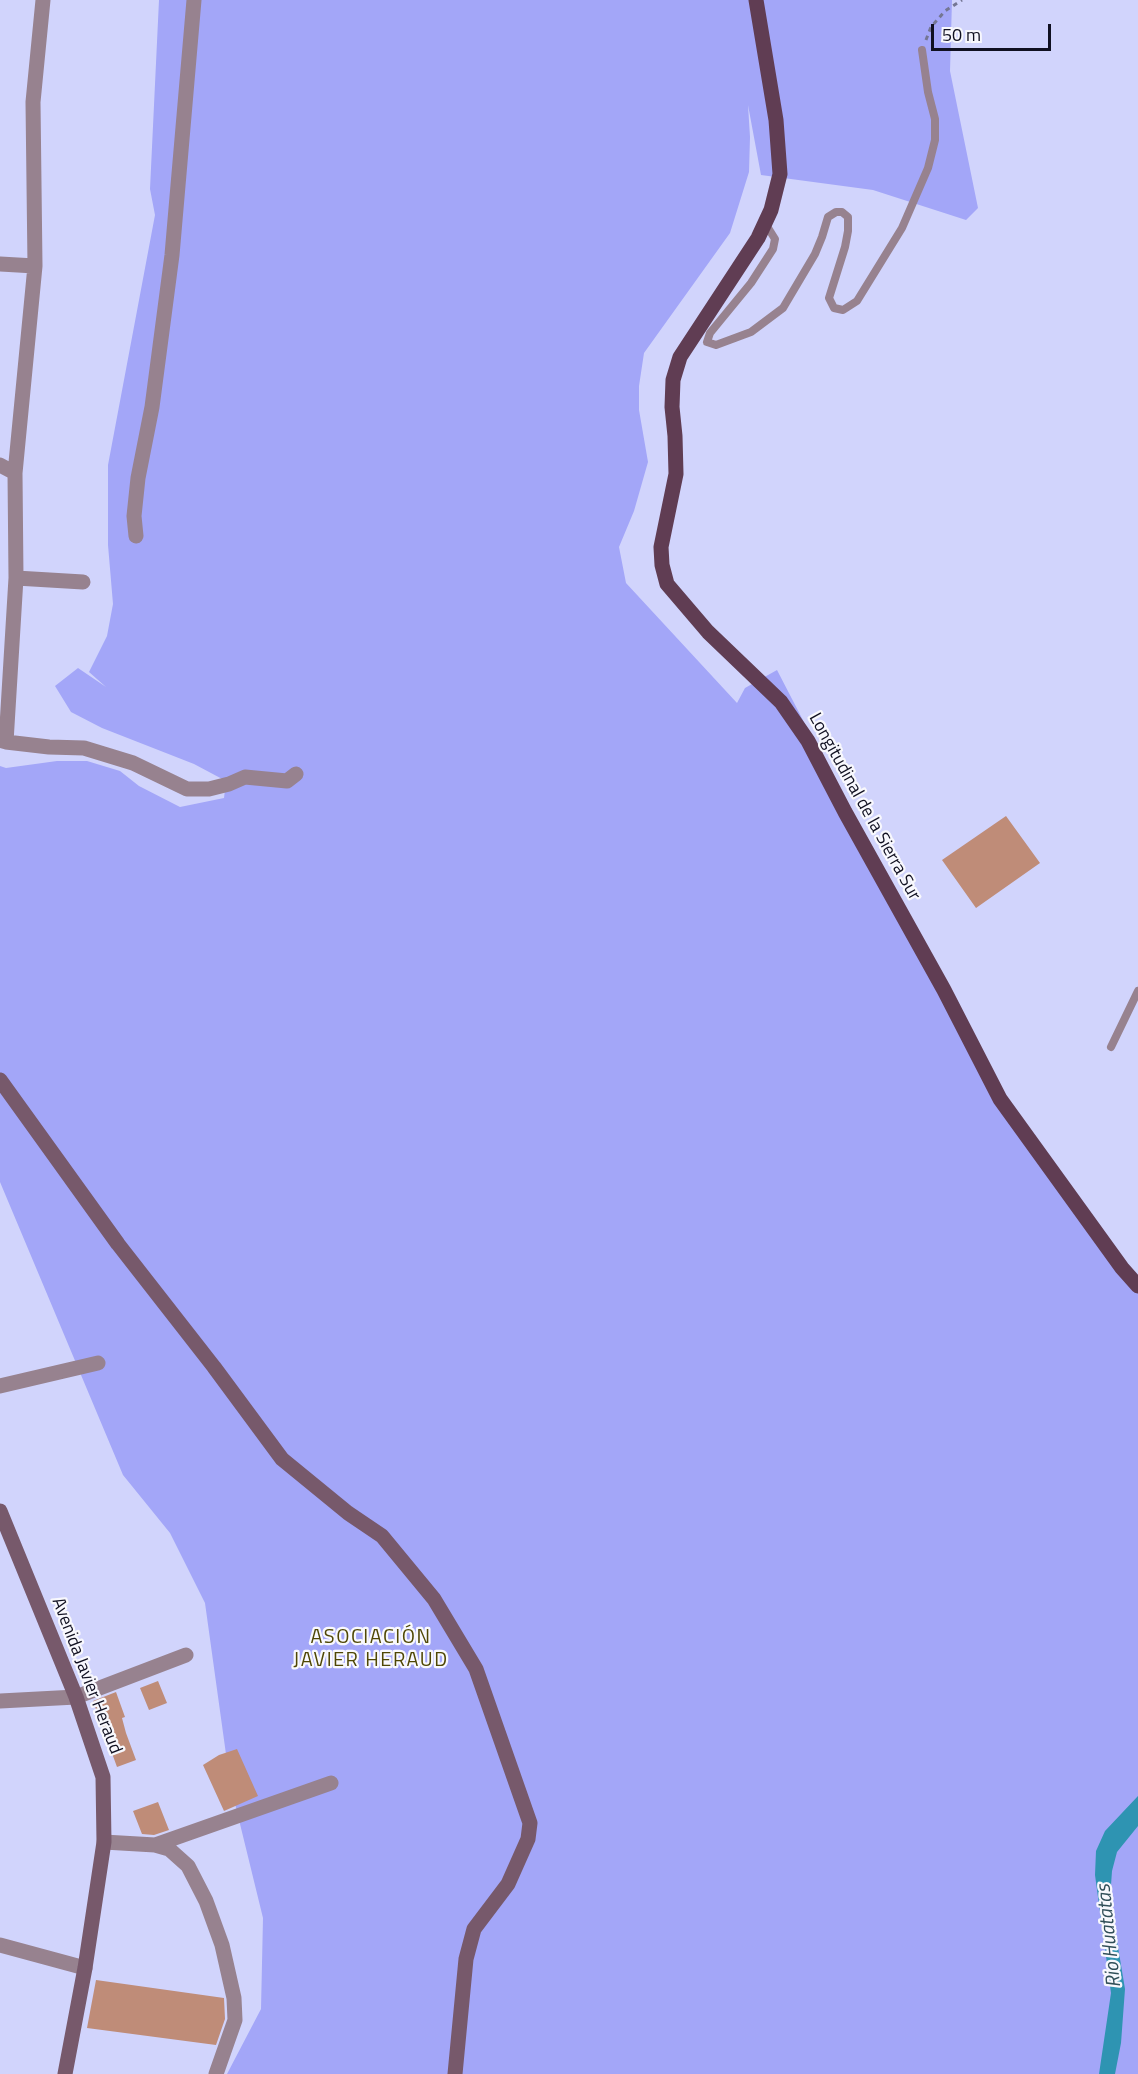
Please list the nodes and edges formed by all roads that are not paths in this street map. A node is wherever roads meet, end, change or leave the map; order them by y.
1 (43, 0) edge
2 (194, 0) edge
3 (756, 0) edge
4 (922, 50) road end
5 (765, 223) junction
6 (0, 264) edge
7 (35, 266) junction
8 (0, 465) edge
9 (15, 473) junction
10 (136, 536) dead end
11 (16, 578) junction
12 (83, 582) dead end
13 (3, 741) edge
14 (297, 774) dead end
15 (1138, 992) edge
16 (1111, 1047) dead end
17 (0, 1080) edge
18 (1138, 1286) edge
19 (98, 1363) dead end
20 (0, 1386) edge
21 (0, 1511) edge
22 (186, 1655) dead end
23 (76, 1697) junction
24 (0, 1701) edge
25 (331, 1783) dead end
26 (104, 1842) junction
27 (155, 1845) junction
28 (0, 1945) edge
29 (84, 1968) junction
30 (65, 2074) edge
31 (216, 2074) edge
32 (455, 2074) edge

1 - 7 street
2 - 10 street
3 - 5 main road, Longitudinal de la Sierra Sur
4 - 5 lane
5 - 18 main road, Longitudinal de la Sierra Sur
6 - 7 street
7 - 9 street
8 - 9 street
9 - 11 street
11 - 12 street
11 - 13 street
13 - 14 street
15 - 16 lane
17 - 32 main road
19 - 20 street
21 - 23 main road, Avenida Javier Heraud
22 - 23 street
23 - 24 street
23 - 26 main road, Avenida Javier Heraud
25 - 27 street
26 - 27 street
26 - 29 main road, Avenida Javier Heraud
27 - 31 street
28 - 29 street
29 - 30 main road, Avenida Javier Heraud

